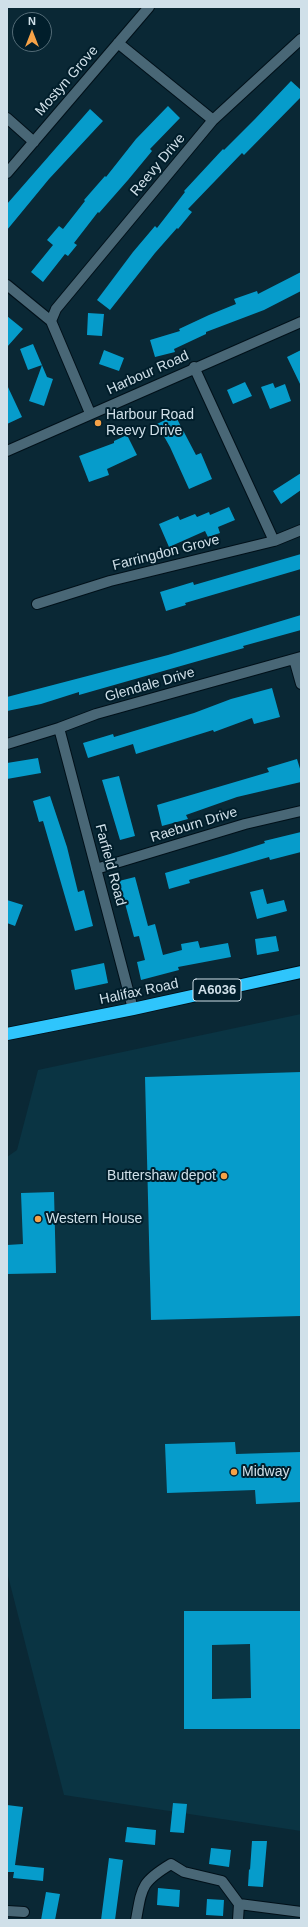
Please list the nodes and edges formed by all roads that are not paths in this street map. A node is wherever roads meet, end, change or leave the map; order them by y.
1 (149, 7) edge
2 (301, 39) edge
3 (118, 43) junction
4 (7, 118) edge
5 (213, 120) junction
6 (34, 142) junction
7 (7, 173) edge
8 (7, 285) edge
9 (51, 321) junction
10 (301, 322) edge
11 (194, 368) junction
12 (90, 413) junction
13 (7, 451) edge
14 (301, 530) edge
15 (274, 541) junction
16 (37, 604) dead end
17 (297, 658) edge
18 (301, 684) edge
19 (59, 728) junction
20 (7, 744) edge
21 (301, 811) edge
22 (96, 870) junction
23 (301, 972) edge
24 (133, 1009) junction
25 (7, 1034) edge
26 (239, 1904) junction
27 (7, 1911) edge
28 (24, 1912) dead end
29 (301, 1912) edge
30 (136, 1920) edge
31 (238, 1920) edge

1 - 3 street, Mostyn Grove
2 - 5 street, Reevy Drive
3 - 5 street
3 - 6 street, Mostyn Grove
4 - 6 street
5 - 9 street, Reevy Drive
6 - 7 street, Mostyn Grove
8 - 9 street
9 - 12 street
10 - 11 street, Harbour Road
11 - 12 street, Harbour Road
11 - 15 street
12 - 13 street, Harbour Road
14 - 15 street, Farringdon Grove
15 - 16 street, Farringdon Grove
17 - 18 street
17 - 19 street, Glendale Drive
19 - 20 street, Glendale Drive
19 - 22 street, Farfield Road
21 - 22 street, Raeburn Drive
22 - 24 street, Farfield Road
23 - 24 highway, Halifax Road / A6036
24 - 25 highway, Halifax Road / A6036
26 - 29 street
26 - 30 street
26 - 31 street
27 - 28 street

